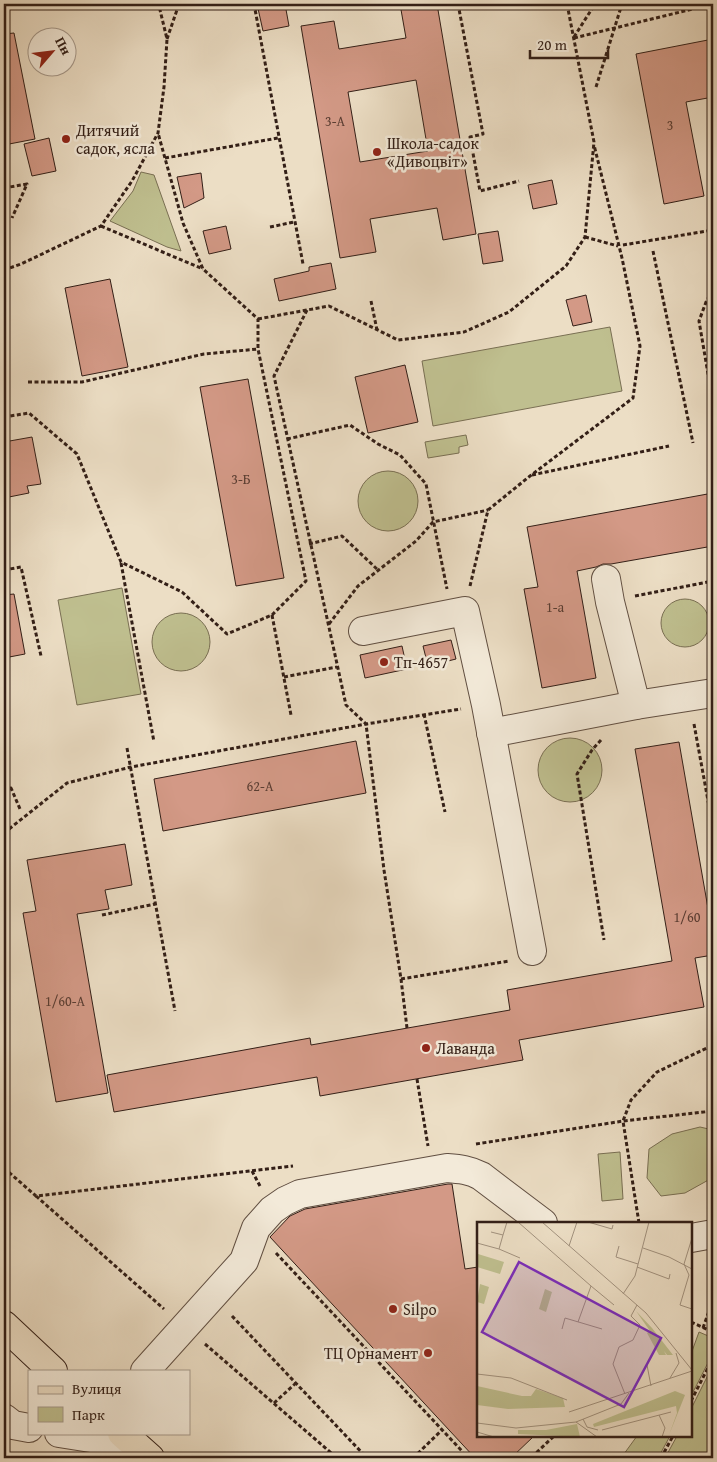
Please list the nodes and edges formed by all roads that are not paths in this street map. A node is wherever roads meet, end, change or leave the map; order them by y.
1 (617, 592) road end
2 (363, 631) dead end
3 (713, 693) edge
4 (636, 706) junction
5 (491, 733) junction
6 (522, 956) road end
7 (542, 1222) edge
8 (713, 1234) edge
9 (692, 1238) edge
10 (4, 1325) edge
11 (52, 1370) edge
12 (146, 1370) edge
13 (4, 1418) edge
14 (28, 1428) edge
15 (65, 1434) edge
16 (136, 1445) edge

1 - 4 street
2 - 5 street
3 - 4 street
4 - 5 street
5 - 6 street
7 - 12 street
8 - 9 street
10 - 11 main road
13 - 14 street
15 - 16 street

